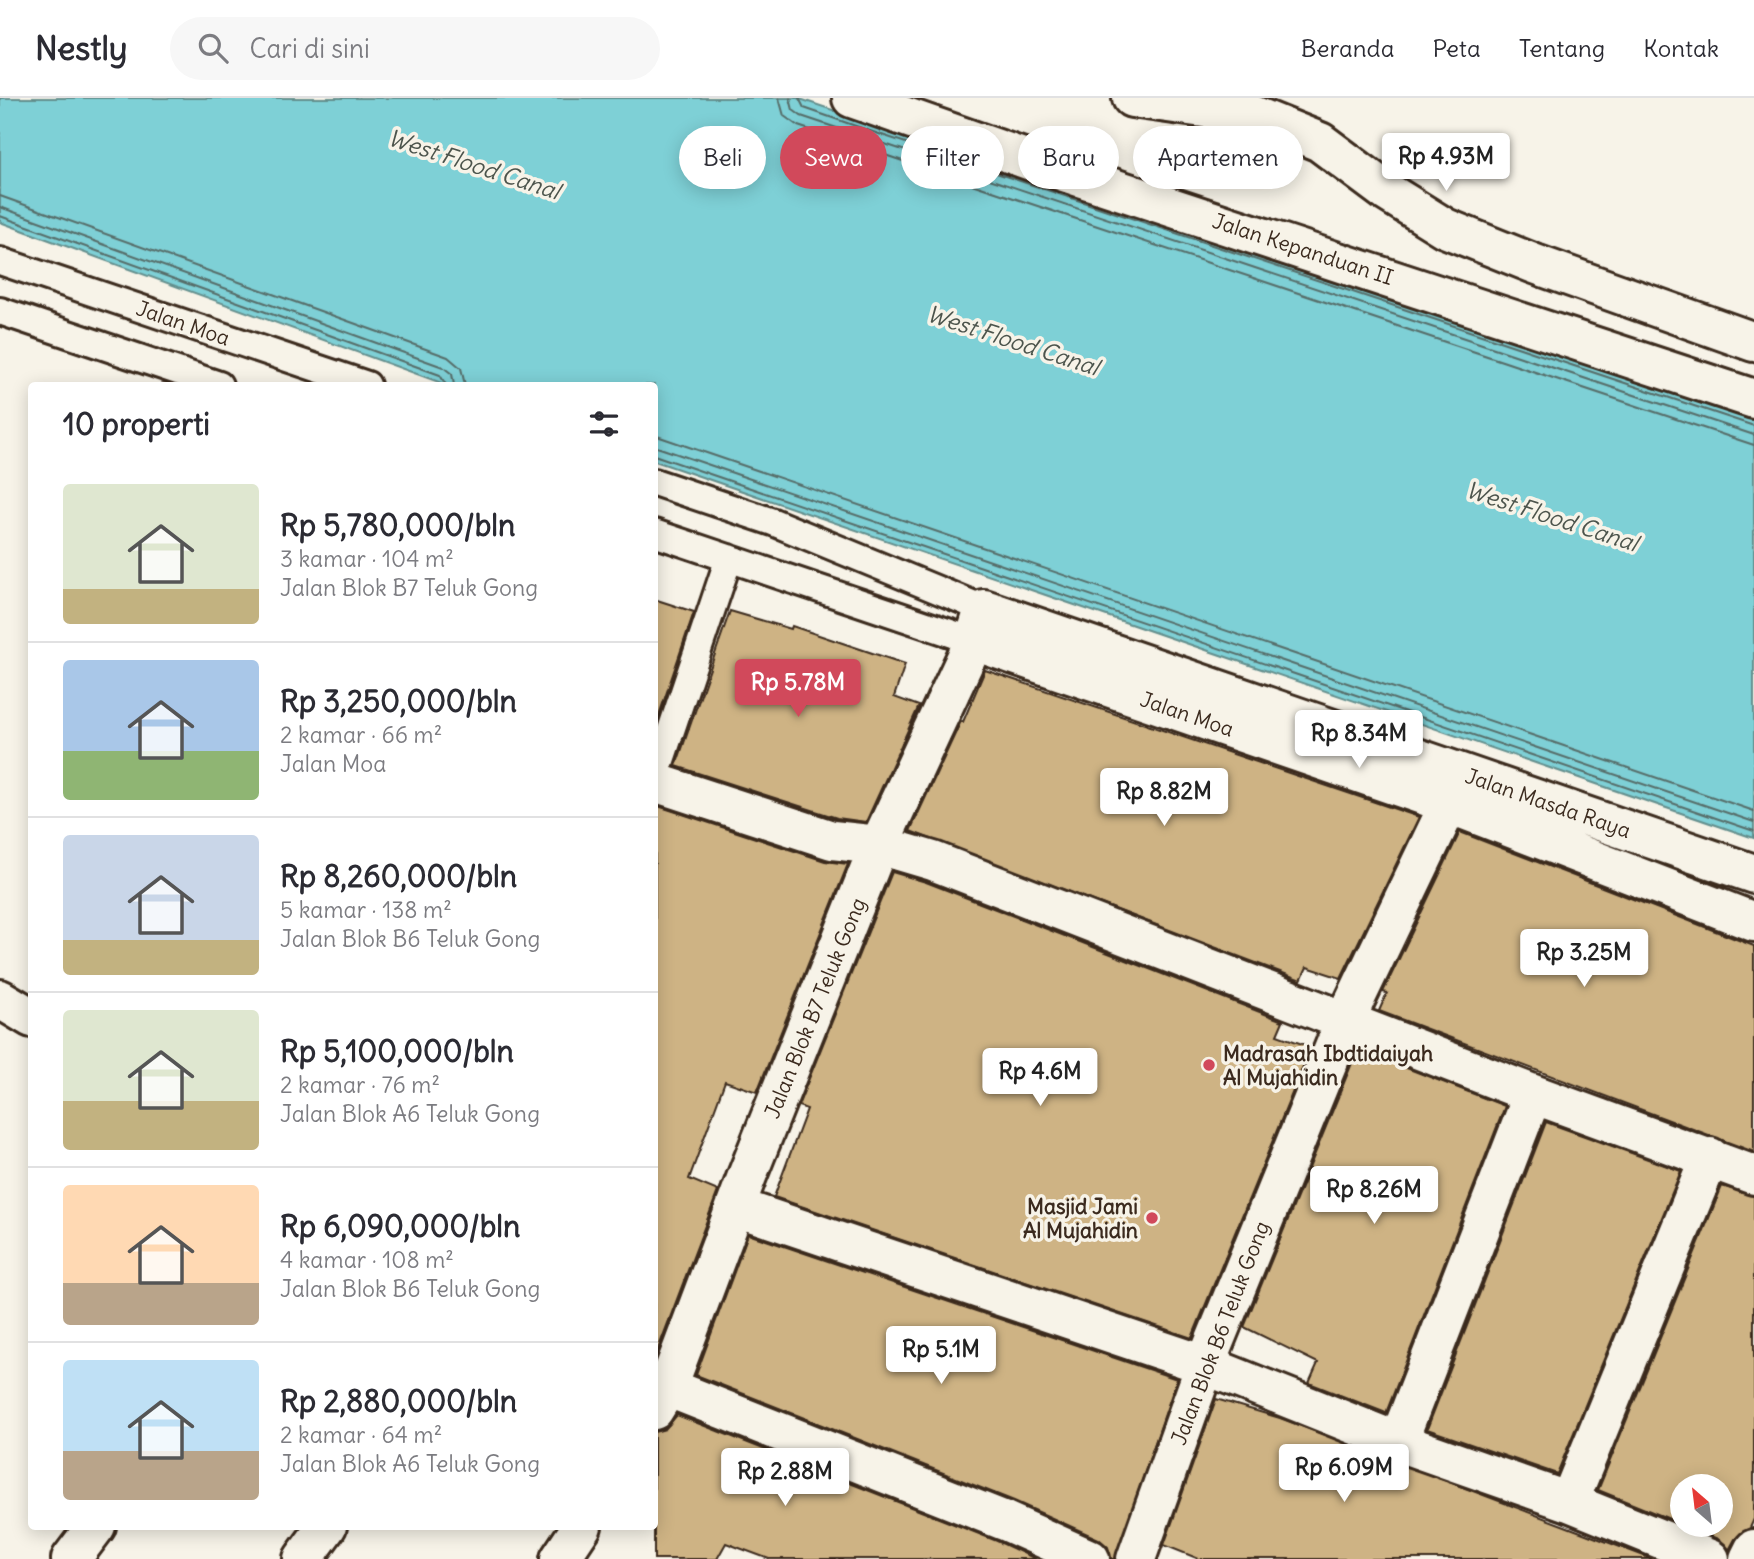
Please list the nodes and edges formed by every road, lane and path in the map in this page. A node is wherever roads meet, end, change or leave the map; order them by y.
1 (852, 98) edge
2 (1132, 98) edge
3 (0, 261) edge
4 (0, 311) edge
5 (1754, 342) edge
6 (210, 382) edge
7 (358, 382) edge
8 (1754, 399) edge
9 (658, 483) edge
10 (658, 534) edge
11 (729, 558) junction
12 (979, 625) junction
13 (658, 769) edge
14 (658, 782) edge
15 (1449, 804) junction
16 (879, 845) junction
17 (1754, 874) edge
18 (1754, 922) edge
19 (0, 999) edge
20 (28, 1016) edge
21 (1345, 1021) junction
22 (1533, 1094) junction
23 (1710, 1157) junction
24 (1754, 1175) edge
25 (736, 1206) junction
26 (1205, 1365) junction
27 (659, 1394) edge
28 (1398, 1442) junction
29 (1569, 1502) junction
30 (93, 1530) edge
31 (324, 1530) edge
32 (579, 1530) edge
33 (1754, 1549) edge
34 (71, 1559) edge
35 (303, 1559) edge
36 (560, 1559) edge
37 (1090, 1559) edge
38 (1136, 1559) edge
39 (1710, 1559) edge
40 (1749, 1559) edge

1 - 8 street, Jalan Kepanduan II
2 - 5 street
3 - 7 lane, Jalan Moa
4 - 6 lane
9 - 12 lane, Jalan Moa
10 - 11 lane, Jalan Moa
11 - 12 lane, Jalan Moa
11 - 13 lane
12 - 15 street, Jalan Moa
12 - 16 street, Jalan Blok B7 Teluk Gong
12 - 17 street, Jalan Masda Raya
14 - 16 street
15 - 18 street, Jalan Moa
15 - 21 street, Jalan Blok B6 Teluk Gong
16 - 21 street
16 - 25 street, Jalan Blok B7 Teluk Gong
19 - 20 street
21 - 22 street
21 - 26 street, Jalan Blok B6 Teluk Gong
22 - 23 street
22 - 28 street
23 - 24 street
23 - 29 street
25 - 26 street
25 - 27 street, Jalan Blok B7 Teluk Gong
26 - 28 street
26 - 38 street, Jalan Blok B6 Teluk Gong
27 - 37 street
28 - 29 street
29 - 39 street
30 - 34 street
31 - 35 street
32 - 36 street
33 - 40 street

